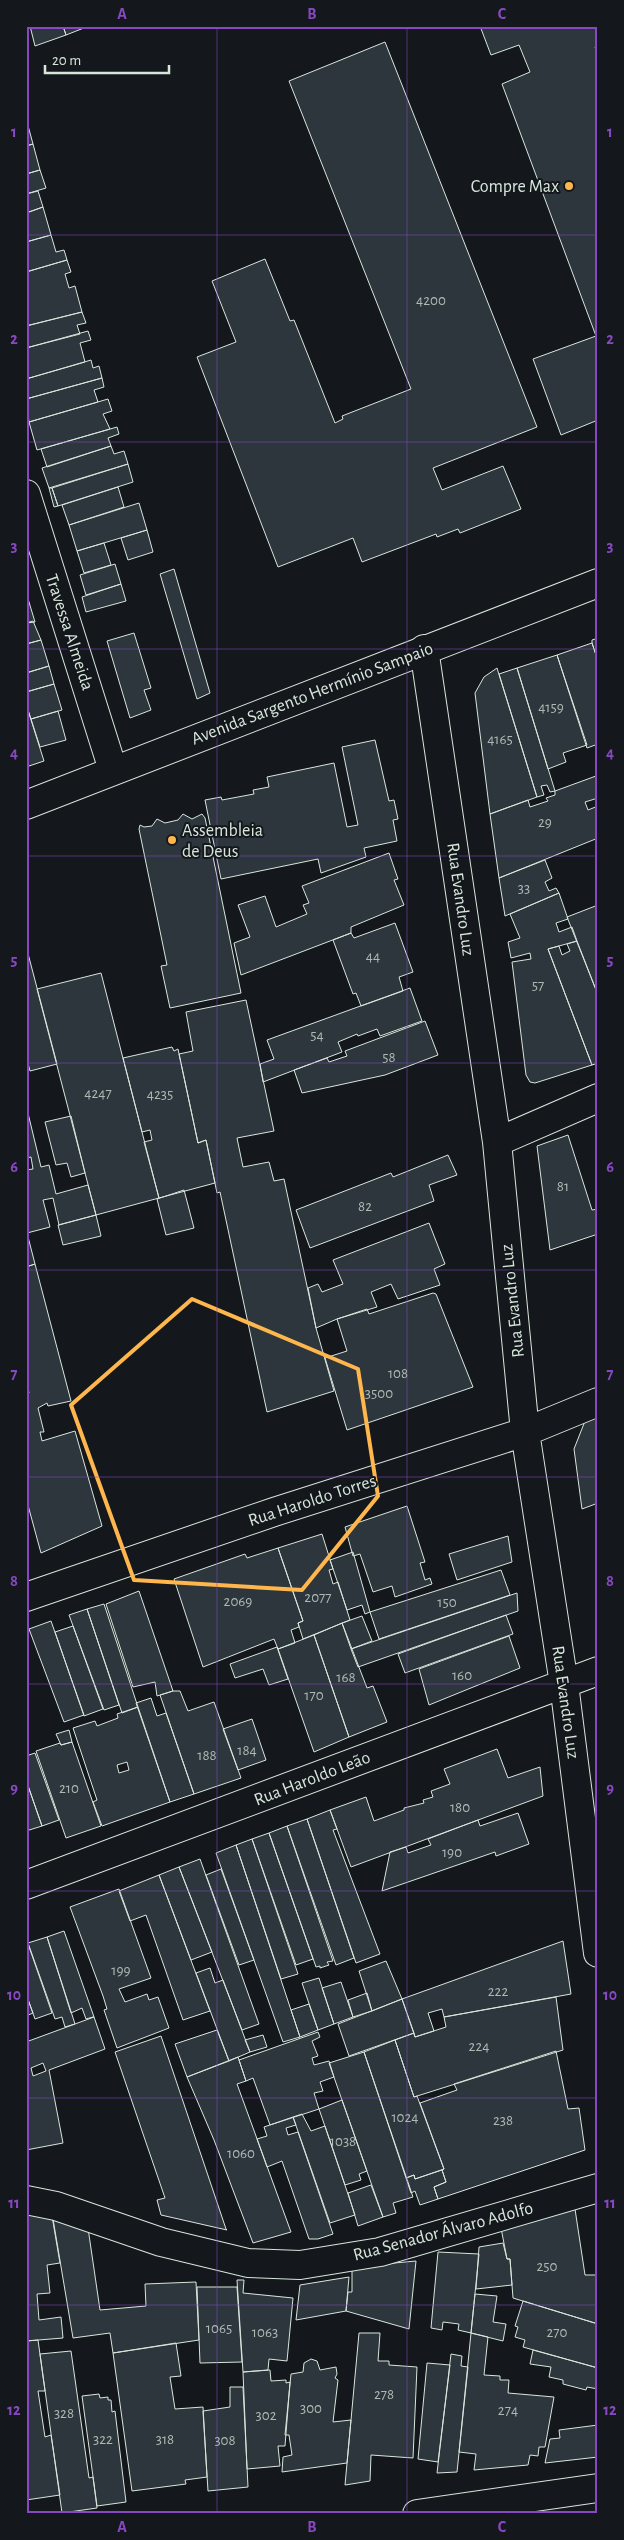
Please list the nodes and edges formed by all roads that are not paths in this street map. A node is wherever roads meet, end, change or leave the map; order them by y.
1 (26, 494) edge
2 (598, 583) edge
3 (424, 649) junction
4 (113, 770) junction
5 (26, 805) edge
6 (598, 1098) edge
7 (497, 1142) junction
8 (598, 1402) edge
9 (525, 1432) junction
10 (26, 1597) edge
11 (598, 1671) edge
12 (564, 1684) junction
13 (26, 1885) edge
14 (598, 1953) edge
15 (598, 2188) edge
16 (26, 2200) edge
17 (598, 2488) edge
18 (417, 2514) edge

1 - 4 street, Travessa Almeida
2 - 3 street, Avenida Sargento Hermínio Sampaio
3 - 4 street, Avenida Sargento Hermínio Sampaio
3 - 7 street, Rua Evandro Luz
4 - 5 street, Avenida Sargento Hermínio Sampaio
6 - 7 street
7 - 9 street, Rua Evandro Luz
8 - 9 street, Rua Haroldo Torres
9 - 10 street, Rua Haroldo Torres
9 - 12 street, Rua Evandro Luz
11 - 12 street, Rua Haroldo Leão
12 - 13 street, Rua Haroldo Leão
12 - 14 street, Rua Evandro Luz
15 - 16 street, Rua Senador Álvaro Adolfo
17 - 18 street

